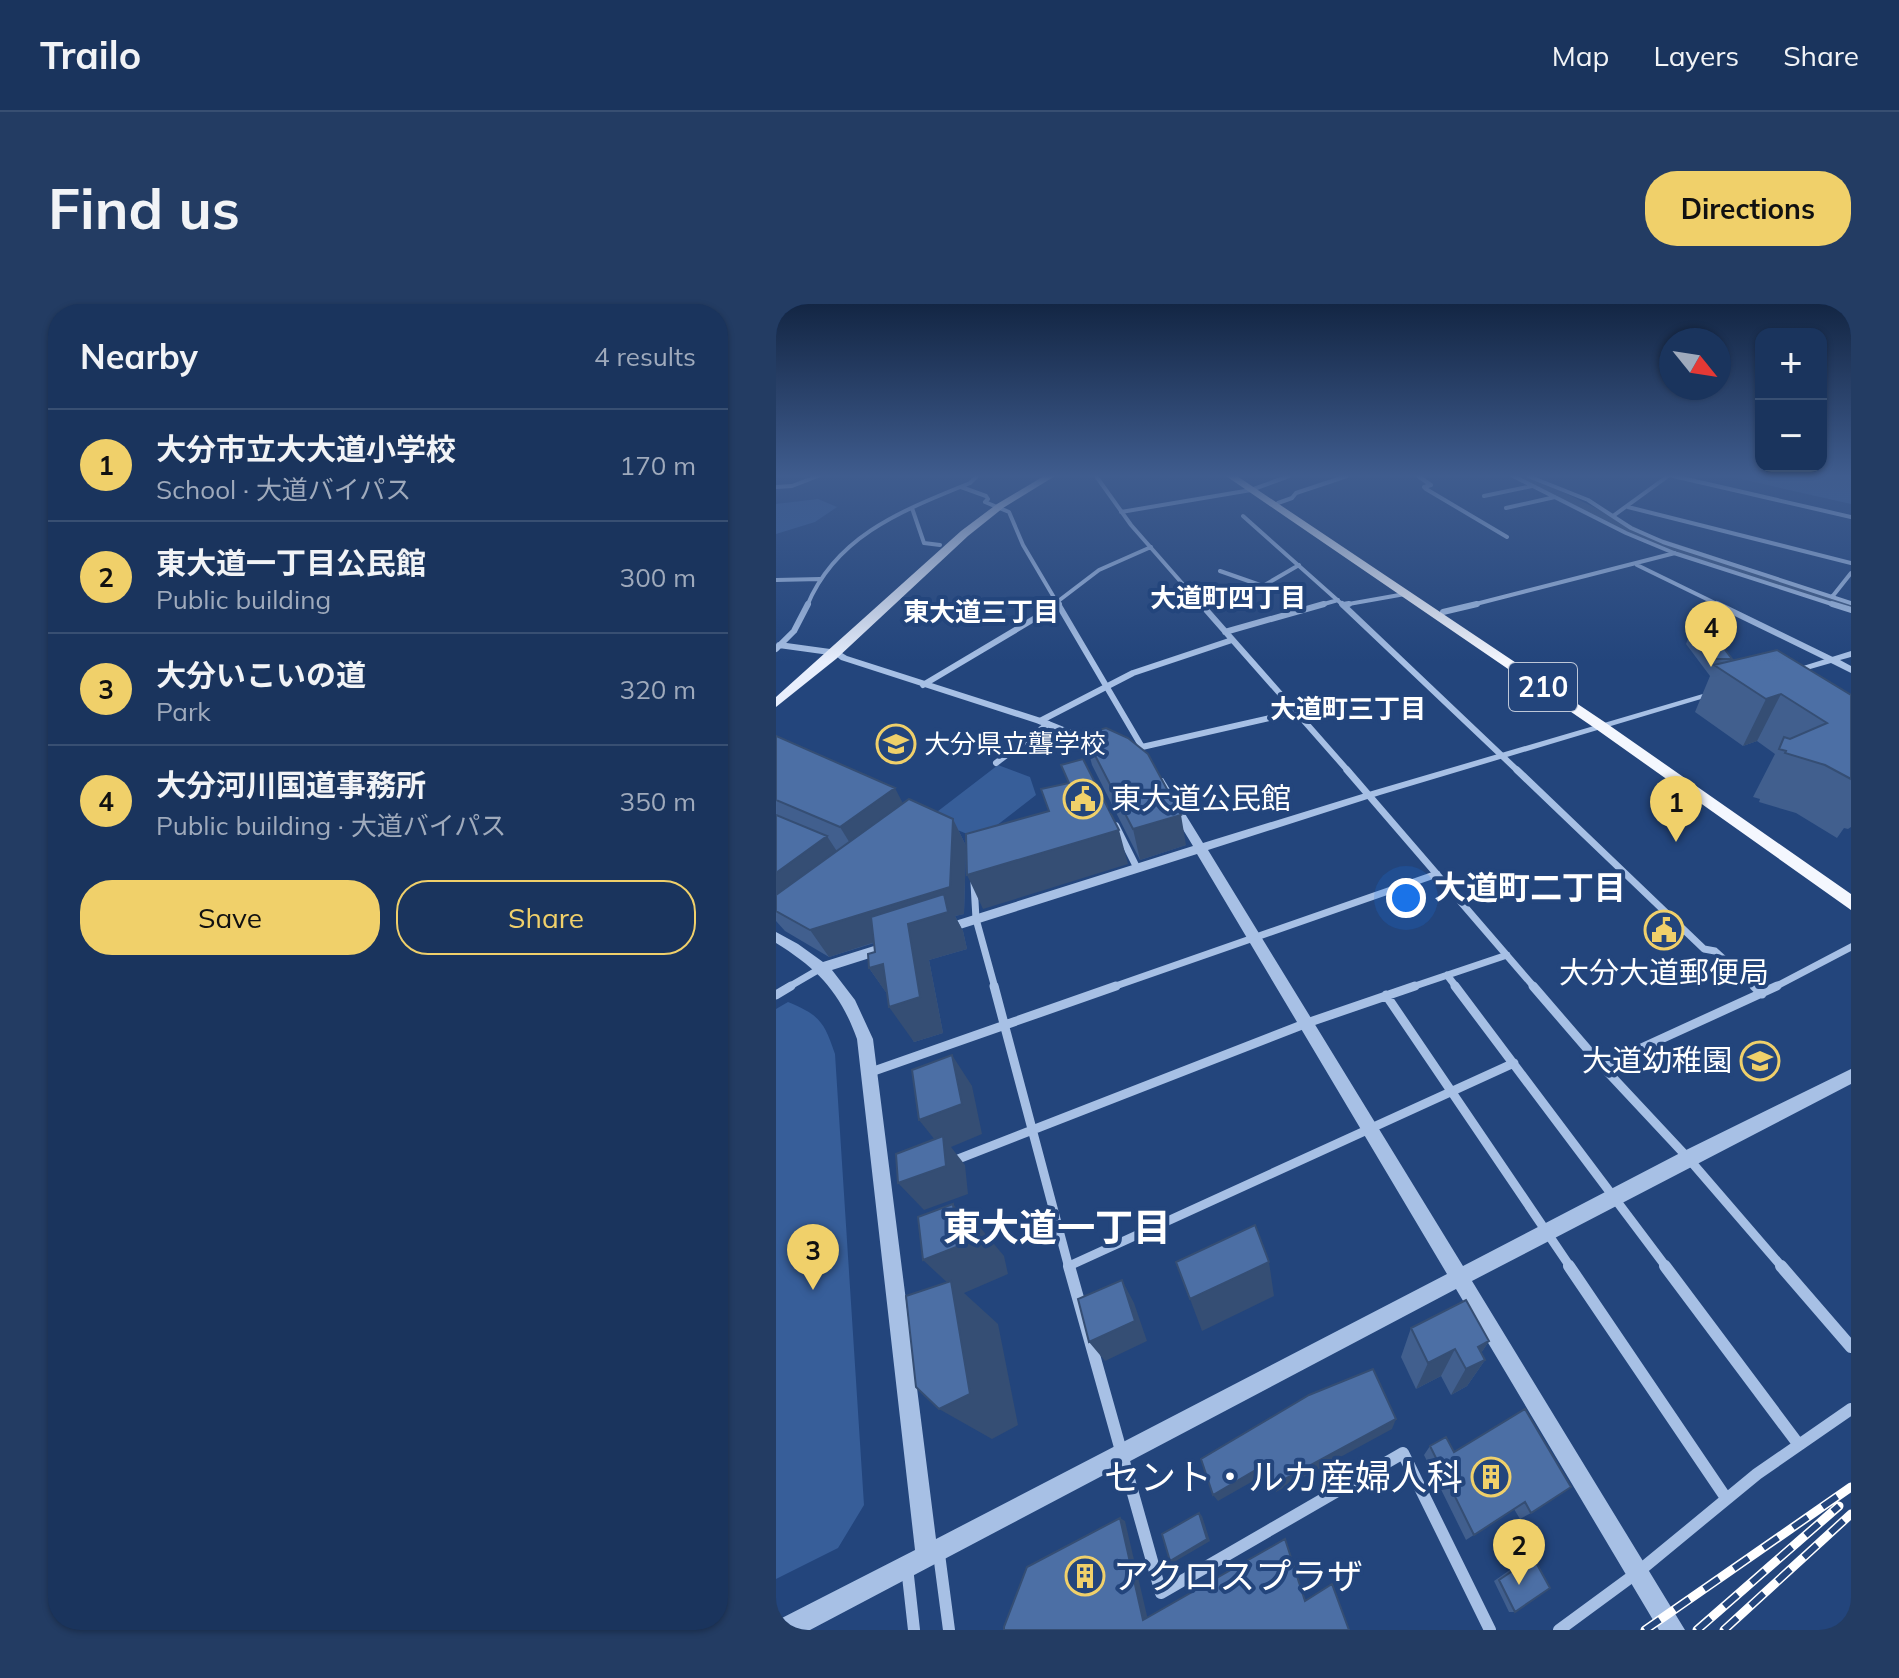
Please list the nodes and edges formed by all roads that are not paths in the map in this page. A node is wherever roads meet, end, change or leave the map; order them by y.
1 (861, 538) edge
2 (922, 538) edge
3 (950, 538) edge
4 (960, 538) edge
5 (1020, 538) edge
6 (1143, 538) edge
7 (1268, 538) edge
8 (1324, 538) edge
9 (1331, 538) edge
10 (1640, 538) edge
11 (1652, 538) edge
12 (1751, 538) edge
13 (940, 545) junction
14 (1151, 547) junction
15 (1679, 551) junction
16 (1851, 563) edge
17 (1299, 565) junction
18 (1637, 565) junction
19 (1220, 571) dead end
20 (1851, 573) edge
21 (820, 579) junction
22 (776, 580) edge
23 (1405, 594) junction
24 (1832, 597) junction
25 (1341, 602) junction
26 (1058, 603) junction
27 (1851, 603) edge
28 (1851, 610) edge
29 (1443, 612) junction
30 (1225, 632) junction
31 (1232, 640) junction
32 (778, 646) edge
33 (833, 651) junction
34 (1851, 654) edge
35 (1832, 660) junction
36 (1851, 670) edge
37 (1769, 677) edge
38 (923, 685) junction
39 (1105, 686) junction
40 (1725, 690) edge
41 (776, 692) edge
42 (776, 703) edge
43 (1296, 712) junction
44 (1044, 722) junction
45 (1606, 724) junction
46 (1142, 747) junction
47 (1500, 756) junction
48 (996, 763) dead end
49 (1139, 765) junction
50 (1369, 795) junction
51 (1110, 813) edge
52 (1202, 848) junction
53 (1137, 868) junction
54 (974, 873) edge
55 (1437, 874) junction
56 (1851, 889) edge
57 (1851, 903) edge
58 (976, 919) junction
59 (921, 936) edge
60 (776, 937) edge
61 (1256, 938) junction
62 (907, 941) edge
63 (1851, 947) edge
64 (1507, 955) junction
65 (823, 967) junction
66 (1447, 975) junction
67 (1762, 994) junction
68 (776, 995) edge
69 (1386, 995) junction
70 (1307, 1023) junction
71 (1004, 1025) junction
72 (1514, 1063) junction
73 (1602, 1066) junction
74 (871, 1072) junction
75 (1851, 1076) edge
76 (1451, 1092) junction
77 (1370, 1128) junction
78 (1032, 1130) junction
79 (1688, 1158) junction
80 (936, 1168) edge
81 (1613, 1197) junction
82 (1547, 1231) junction
83 (1069, 1266) junction
84 (1460, 1277) junction
85 (1851, 1347) edge
86 (1851, 1409) edge
87 (1799, 1445) junction
88 (1123, 1453) junction
89 (1726, 1498) junction
90 (924, 1557) junction
91 (1638, 1572) junction
92 (785, 1630) edge
93 (914, 1630) edge
94 (949, 1630) edge
95 (1490, 1630) edge
96 (1559, 1630) edge
97 (1673, 1630) edge

1 - 21 street
2 - 13 street
3 - 13 main road
4 - 33 main road
5 - 26 street
6 - 14 street
7 - 17 street
8 - 23 highway, 210
9 - 29 highway, 210
10 - 15 street
11 - 15 street
12 - 16 street
13 - 33 main road
14 - 26 street
14 - 30 street
15 - 18 street
15 - 24 street
15 - 28 street
17 - 19 street
17 - 25 street
18 - 29 street
18 - 35 street
20 - 24 street
21 - 22 street
21 - 32 street
23 - 25 street
23 - 45 highway, 210
24 - 27 street
25 - 30 street
25 - 47 street
26 - 38 street
26 - 39 street
29 - 45 highway, 210
30 - 31 street
31 - 39 street
31 - 43 street
32 - 33 street
33 - 38 street
33 - 41 main road
33 - 42 main road
34 - 35 street
35 - 36 street
35 - 37 street
38 - 44 street
39 - 44 street
39 - 46 street
40 - 45 street
43 - 46 street
43 - 50 street
44 - 48 street
44 - 49 street
45 - 47 street
45 - 56 highway, 210
45 - 57 highway, 210
46 - 49 street
47 - 50 street
47 - 67 street
49 - 52 street
50 - 52 street
50 - 55 street
51 - 53 street
52 - 53 street
52 - 61 street
53 - 58 street
54 - 58 street
55 - 61 street
55 - 64 street
58 - 59 street
58 - 71 street
60 - 65 street
61 - 70 street
61 - 71 street
62 - 65 street
63 - 67 street
64 - 66 street
64 - 73 street
65 - 68 street
65 - 74 street
66 - 69 street
66 - 72 street
67 - 73 street
69 - 70 street
69 - 76 street
70 - 77 street
70 - 78 street
71 - 74 street
71 - 78 street
72 - 76 street
72 - 81 street
73 - 79 street
74 - 90 street
75 - 79 street
76 - 77 street
76 - 82 street
77 - 83 street
77 - 84 street
78 - 80 street
78 - 83 street
79 - 81 street
79 - 85 street
81 - 82 street
81 - 87 street
82 - 84 street
82 - 89 street
83 - 88 street
84 - 88 street
84 - 91 street
86 - 87 street
87 - 89 street
88 - 90 street
88 - 95 street
89 - 91 street
90 - 92 street
90 - 93 street
90 - 94 street
91 - 96 street
91 - 97 street

